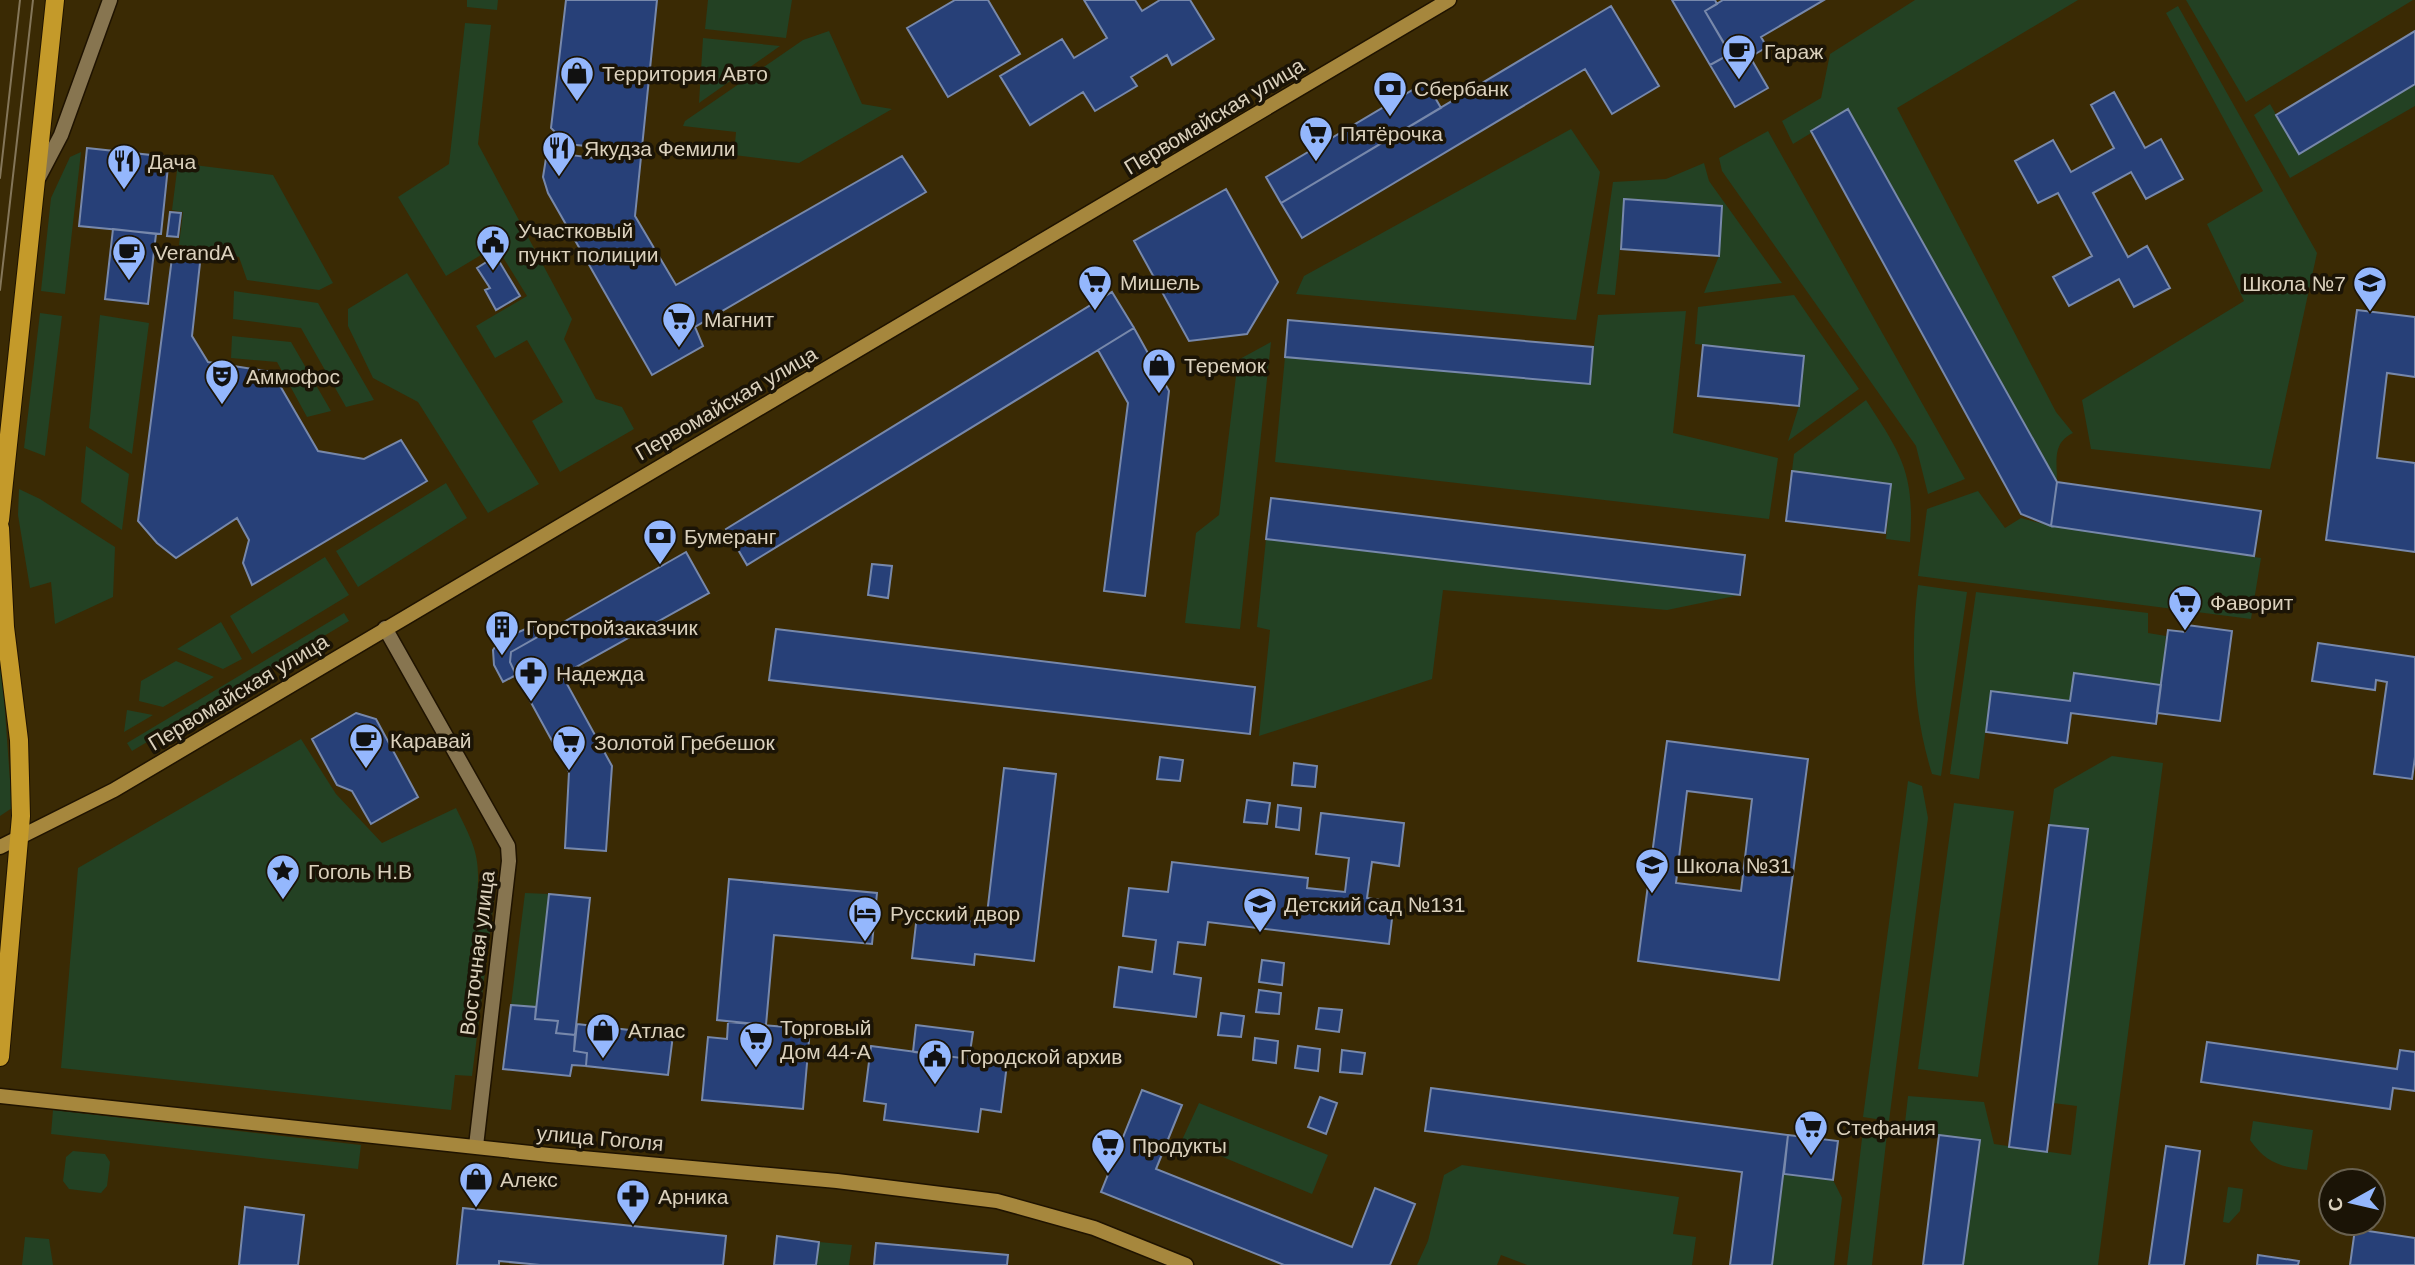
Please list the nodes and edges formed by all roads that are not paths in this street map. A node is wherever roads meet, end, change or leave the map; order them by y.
1 (55, 0) edge
2 (110, 0) edge
3 (1449, 0) edge
4 (33, 187) junction
5 (0, 520) edge
6 (0, 528) edge
7 (385, 628) junction
8 (21, 836) junction
9 (0, 847) edge
10 (0, 1057) edge
11 (0, 1096) edge
12 (476, 1146) junction
13 (1186, 1265) edge

1 - 4 main road
2 - 4 street
3 - 7 street, Первомайская улица
4 - 5 main road
6 - 8 main road
7 - 8 street, Первомайская улица
7 - 12 street, Восточная улица
8 - 9 street, Первомайская улица
8 - 10 main road
11 - 12 street, улица Гоголя
12 - 13 street, улица Гоголя

